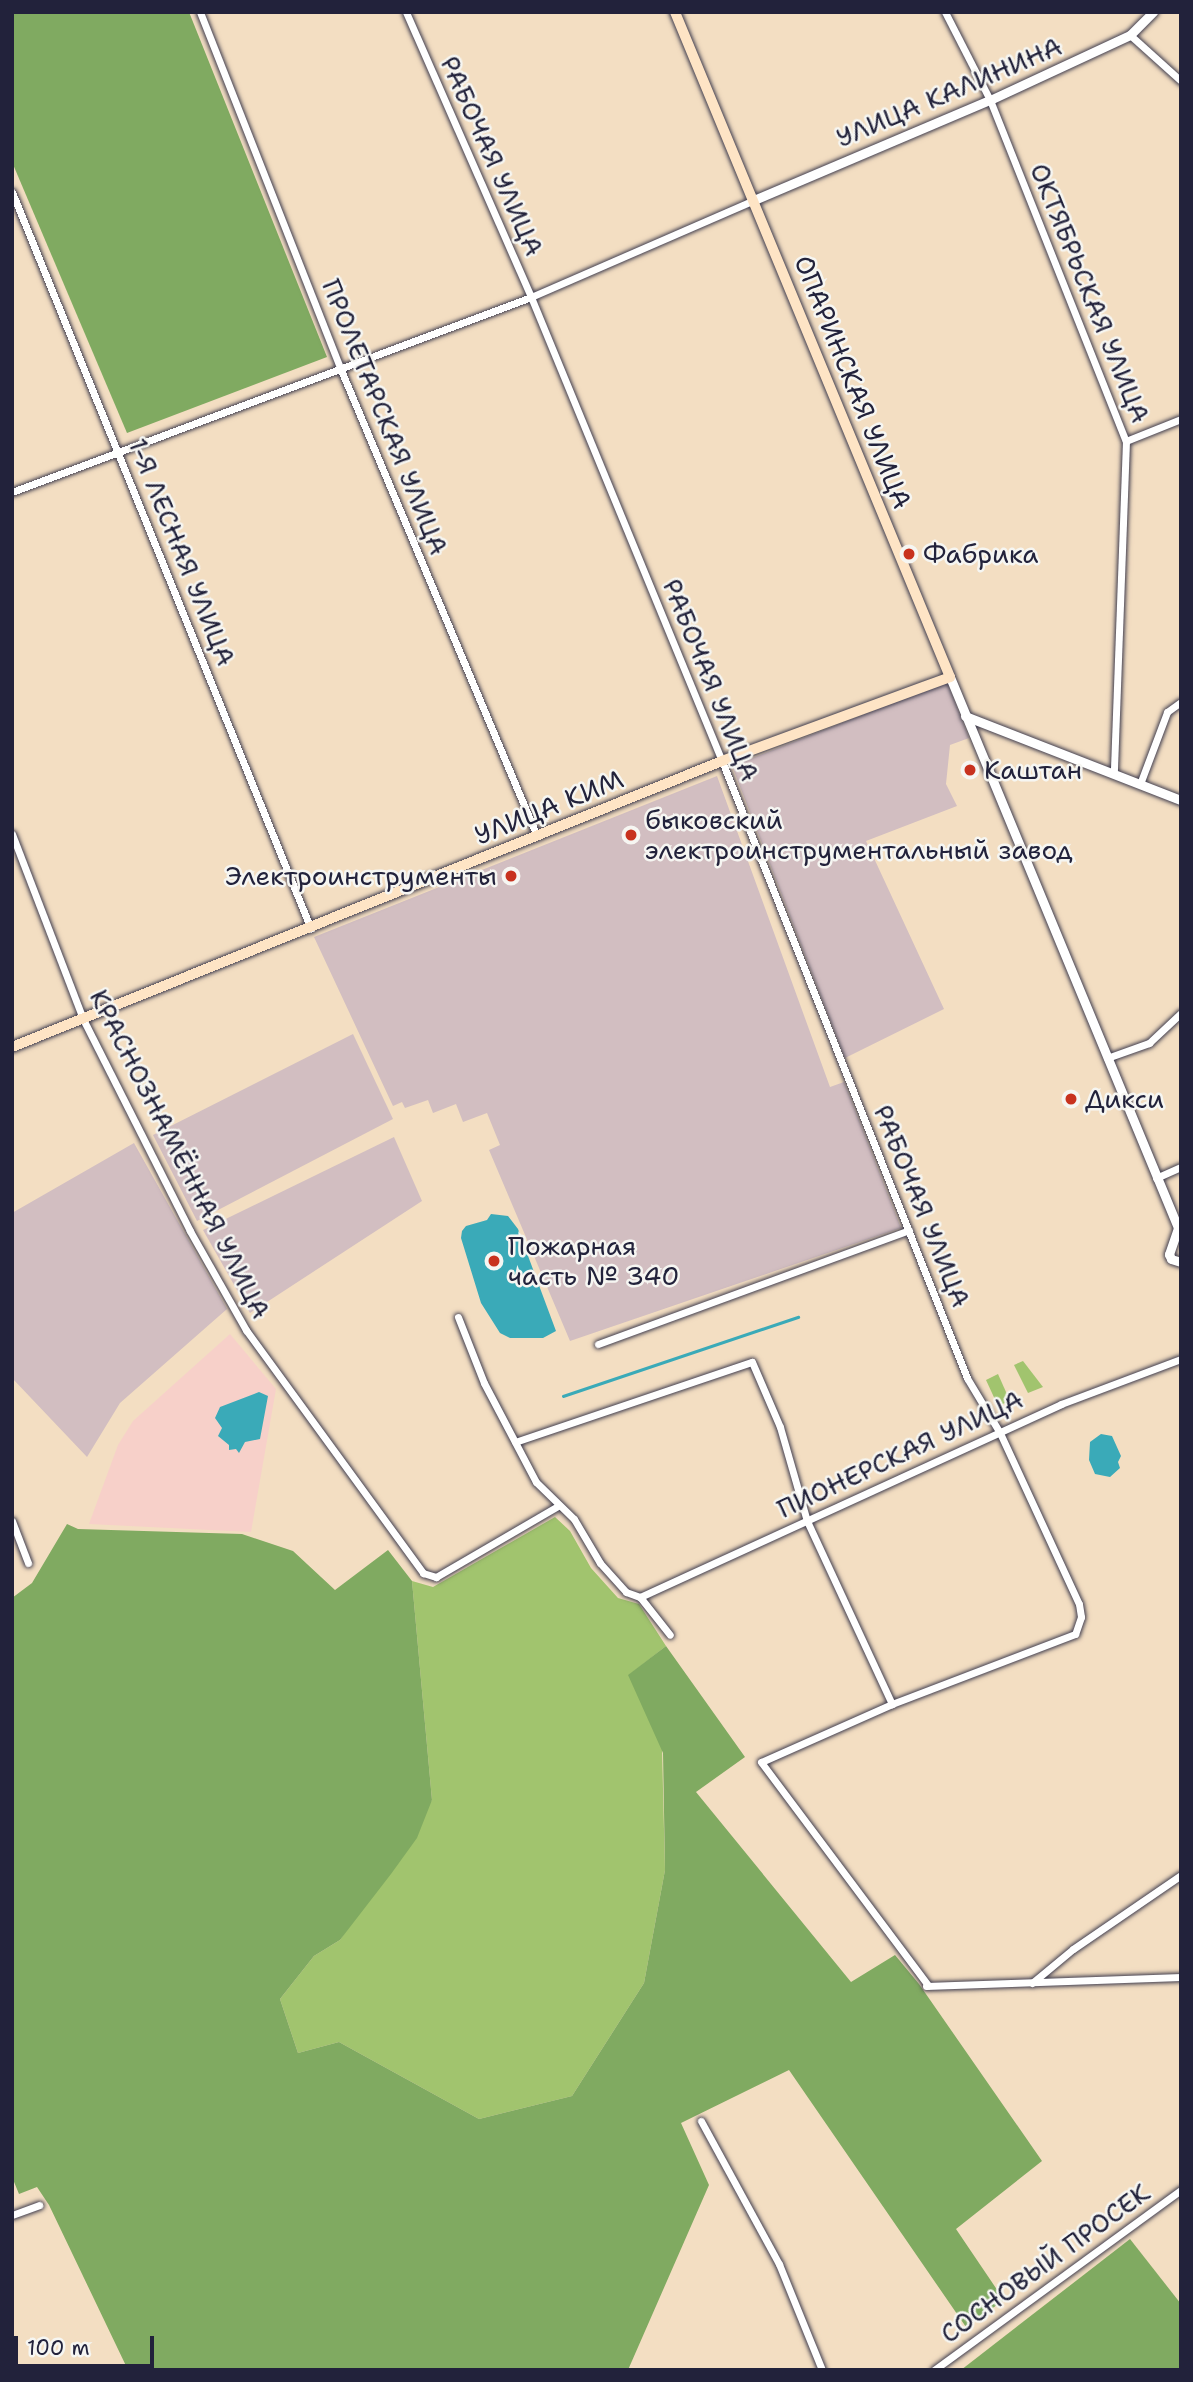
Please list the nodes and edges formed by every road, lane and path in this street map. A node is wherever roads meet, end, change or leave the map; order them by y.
1 (200, 12) edge
2 (406, 12) edge
3 (675, 12) edge
4 (945, 12) edge
5 (1153, 12) edge
6 (1130, 35) junction
7 (1181, 81) edge
8 (990, 100) junction
9 (12, 192) edge
10 (754, 200) junction
11 (531, 297) junction
12 (341, 370) junction
13 (1181, 419) edge
14 (1126, 441) junction
15 (119, 452) junction
16 (12, 492) edge
17 (950, 677) junction
18 (1181, 702) edge
19 (965, 716) junction
20 (722, 761) junction
21 (1114, 773) junction
22 (1140, 784) junction
23 (1181, 800) edge
24 (12, 834) edge
25 (537, 836) junction
26 (311, 929) junction
27 (1181, 1013) edge
28 (83, 1019) junction
29 (12, 1047) edge
30 (1107, 1058) junction
31 (1181, 1167) edge
32 (1156, 1178) junction
33 (909, 1230) junction
34 (1179, 1231) edge
35 (1181, 1262) edge
36 (458, 1317) dead end
37 (598, 1344) dead end
38 (1181, 1359) edge
39 (1000, 1433) junction
40 (515, 1442) junction
41 (558, 1506) junction
42 (12, 1521) edge
43 (807, 1521) junction
44 (28, 1563) dead end
45 (640, 1597) junction
46 (670, 1636) dead end
47 (892, 1704) junction
48 (1181, 1875) edge
49 (1181, 1977) edge
50 (1031, 1983) junction
51 (701, 2121) dead end
52 (1181, 2190) edge
53 (39, 2205) dead end
54 (12, 2215) edge
55 (822, 2370) edge
56 (934, 2370) edge

1 - 12 street, ПРОЛЕТАРСКАЯ УЛИЦА
2 - 11 street, РАБОЧАЯ УЛИЦА
3 - 10 main road, ОПАРИНСКАЯ УЛИЦА
4 - 8 street, ОКТЯБРЬСКАЯ УЛИЦА
5 - 6 street, УЛИЦА КАЛИНИНА
6 - 7 street
6 - 8 street, УЛИЦА КАЛИНИНА
8 - 10 street, УЛИЦА КАЛИНИНА
8 - 14 street, ОКТЯБРЬСКАЯ УЛИЦА
9 - 15 street, 1-Я ЛЕСНАЯ УЛИЦА
10 - 11 street
10 - 17 main road, ОПАРИНСКАЯ УЛИЦА
11 - 12 street
11 - 20 street, РАБОЧАЯ УЛИЦА
12 - 15 street
12 - 25 street, ПРОЛЕТАРСКАЯ УЛИЦА
13 - 14 street
14 - 21 street, ОКТЯБРЬСКАЯ УЛИЦА
15 - 16 street
15 - 26 street, 1-Я ЛЕСНАЯ УЛИЦА
17 - 19 street, ОПАРИНСКАЯ УЛИЦА
17 - 20 main road, УЛИЦА КИМ
18 - 22 street
19 - 21 street
19 - 30 street, ОПАРИНСКАЯ УЛИЦА
20 - 25 main road, УЛИЦА КИМ
20 - 33 street, РАБОЧАЯ УЛИЦА
21 - 22 street
22 - 23 street
24 - 28 street, КРАСНОЗНАМЁННАЯ УЛИЦА
25 - 26 main road, УЛИЦА КИМ
26 - 28 main road, УЛИЦА КИМ
27 - 30 street
28 - 29 main road, УЛИЦА КИМ
28 - 41 street, КРАСНОЗНАМЁННАЯ УЛИЦА
30 - 32 street, ОПАРИНСКАЯ УЛИЦА
31 - 32 street
32 - 34 street, ОПАРИНСКАЯ УЛИЦА
33 - 37 street
33 - 39 street, РАБОЧАЯ УЛИЦА
34 - 35 street
36 - 40 street
38 - 39 street, ПИОНЕРСКАЯ УЛИЦА
39 - 43 street, ПИОНЕРСКАЯ УЛИЦА
39 - 47 street, РАБОЧАЯ УЛИЦА
40 - 41 street
40 - 43 street
41 - 45 street
42 - 44 street
43 - 45 street, ПИОНЕРСКАЯ УЛИЦА
43 - 47 street
45 - 46 street
47 - 50 street
48 - 50 street
49 - 50 street
51 - 55 street
52 - 56 street, СОСНОВЫЙ ПРОСЕК
53 - 54 street

